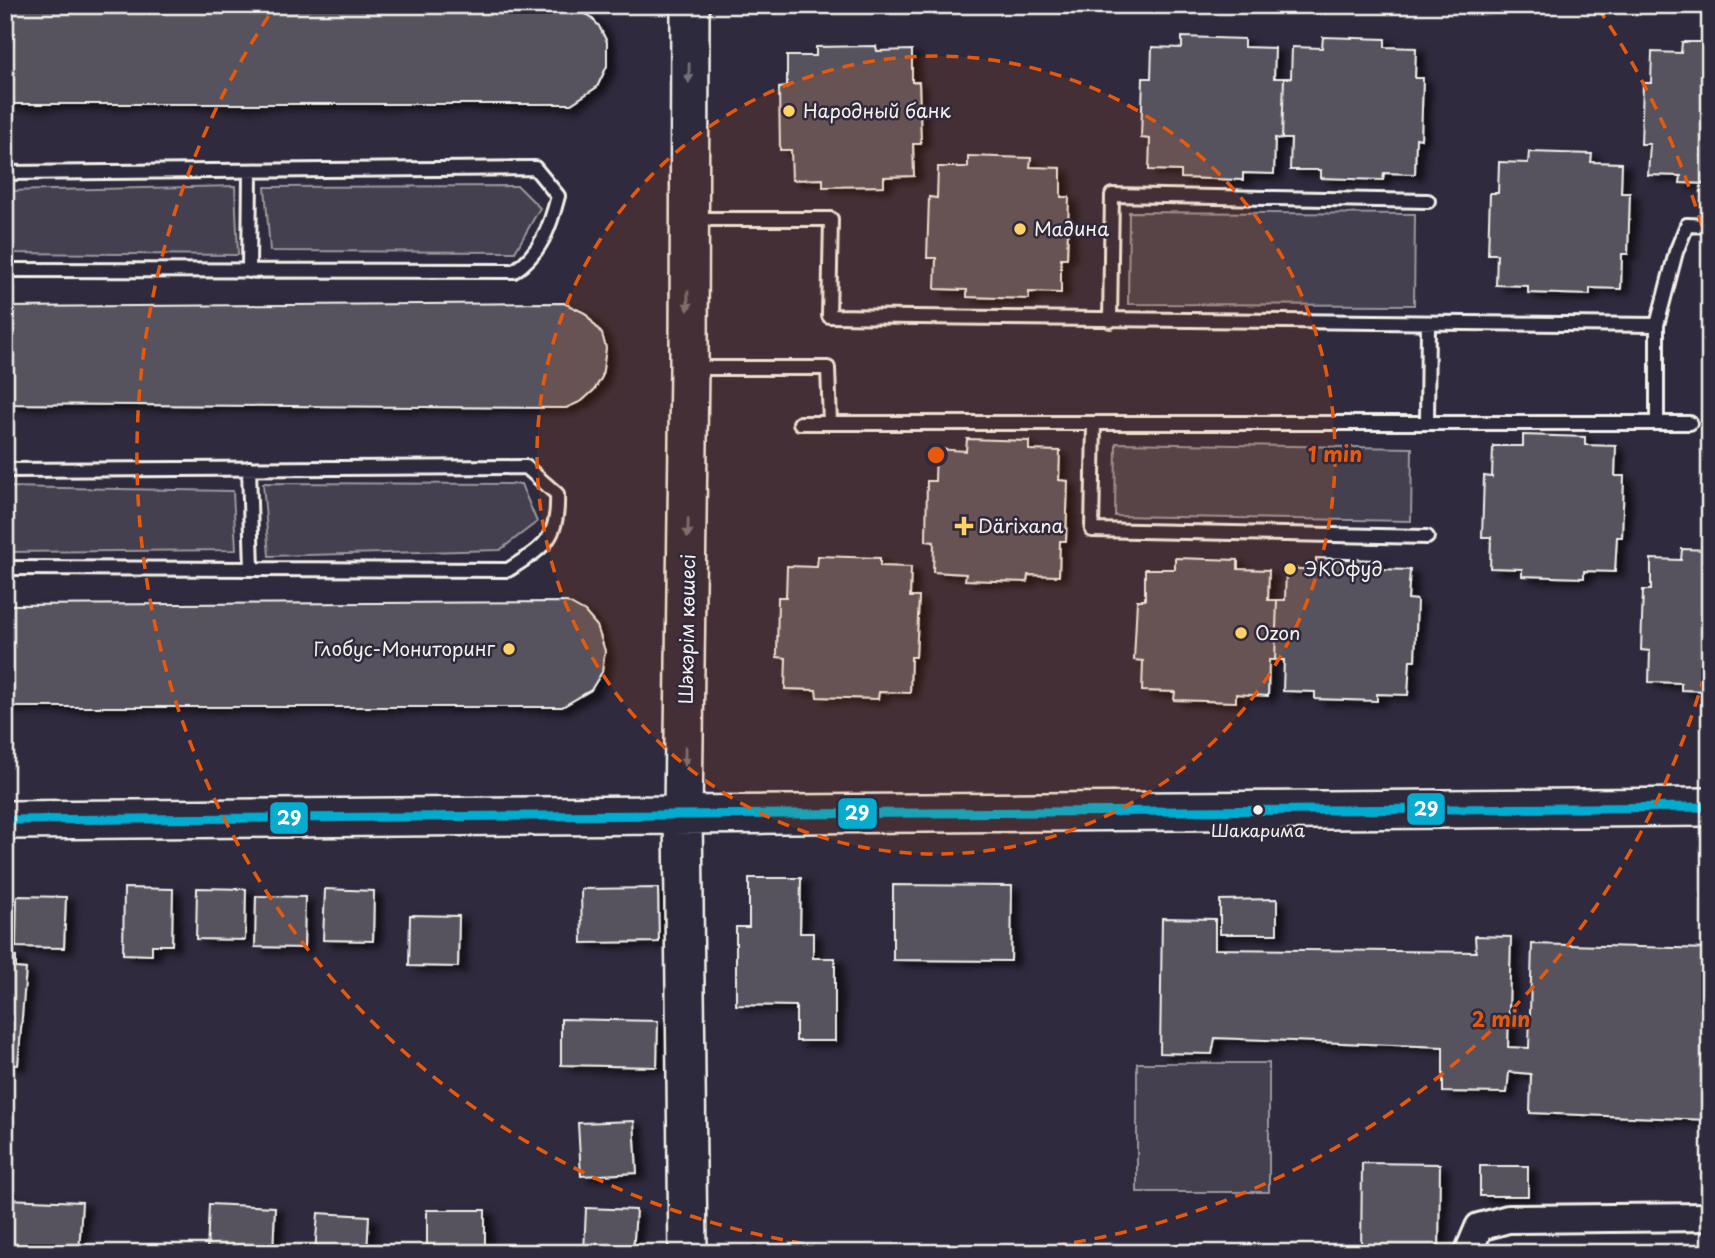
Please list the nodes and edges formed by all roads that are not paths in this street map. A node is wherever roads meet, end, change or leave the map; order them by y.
1 (690, 5) edge
2 (250, 171) junction
3 (5, 173) edge
4 (1428, 201) dead end
5 (688, 219) junction
6 (1710, 226) edge
7 (5, 270) edge
8 (249, 271) junction
9 (1110, 321) junction
10 (1428, 324) junction
11 (1657, 325) junction
12 (689, 368) junction
13 (800, 423) dead end
14 (830, 423) junction
15 (1094, 423) junction
16 (1427, 423) junction
17 (1657, 423) junction
18 (1690, 423) dead end
19 (249, 468) junction
20 (5, 470) edge
21 (1427, 537) dead end
22 (5, 568) edge
23 (252, 569) junction
24 (1710, 807) edge
25 (683, 813) junction
26 (5, 820) edge
27 (1710, 1217) edge
28 (688, 1253) edge
29 (1468, 1253) edge

1 -> 5 street, Шәкәрім көшесі
2 - 3 lane
2 - 8 lane
2 - 8 lane
4 - 9 lane
5 - 9 lane
5 -> 12 street, Шәкәрім көшесі
6 - 11 lane
7 - 8 lane
9 - 10 lane
10 - 11 lane
10 - 16 lane
11 - 17 lane
12 - 14 lane
12 -> 25 street, Шәкәрім көшесі
13 - 14 lane
14 - 15 lane
15 - 16 lane
15 - 21 lane
16 - 17 lane
17 - 18 lane
19 - 20 lane
19 - 23 lane
19 - 23 lane
22 - 23 lane
24 - 25 street
25 - 26 street
25 - 28 street, Шәкәрім көшесі
27 - 29 street

